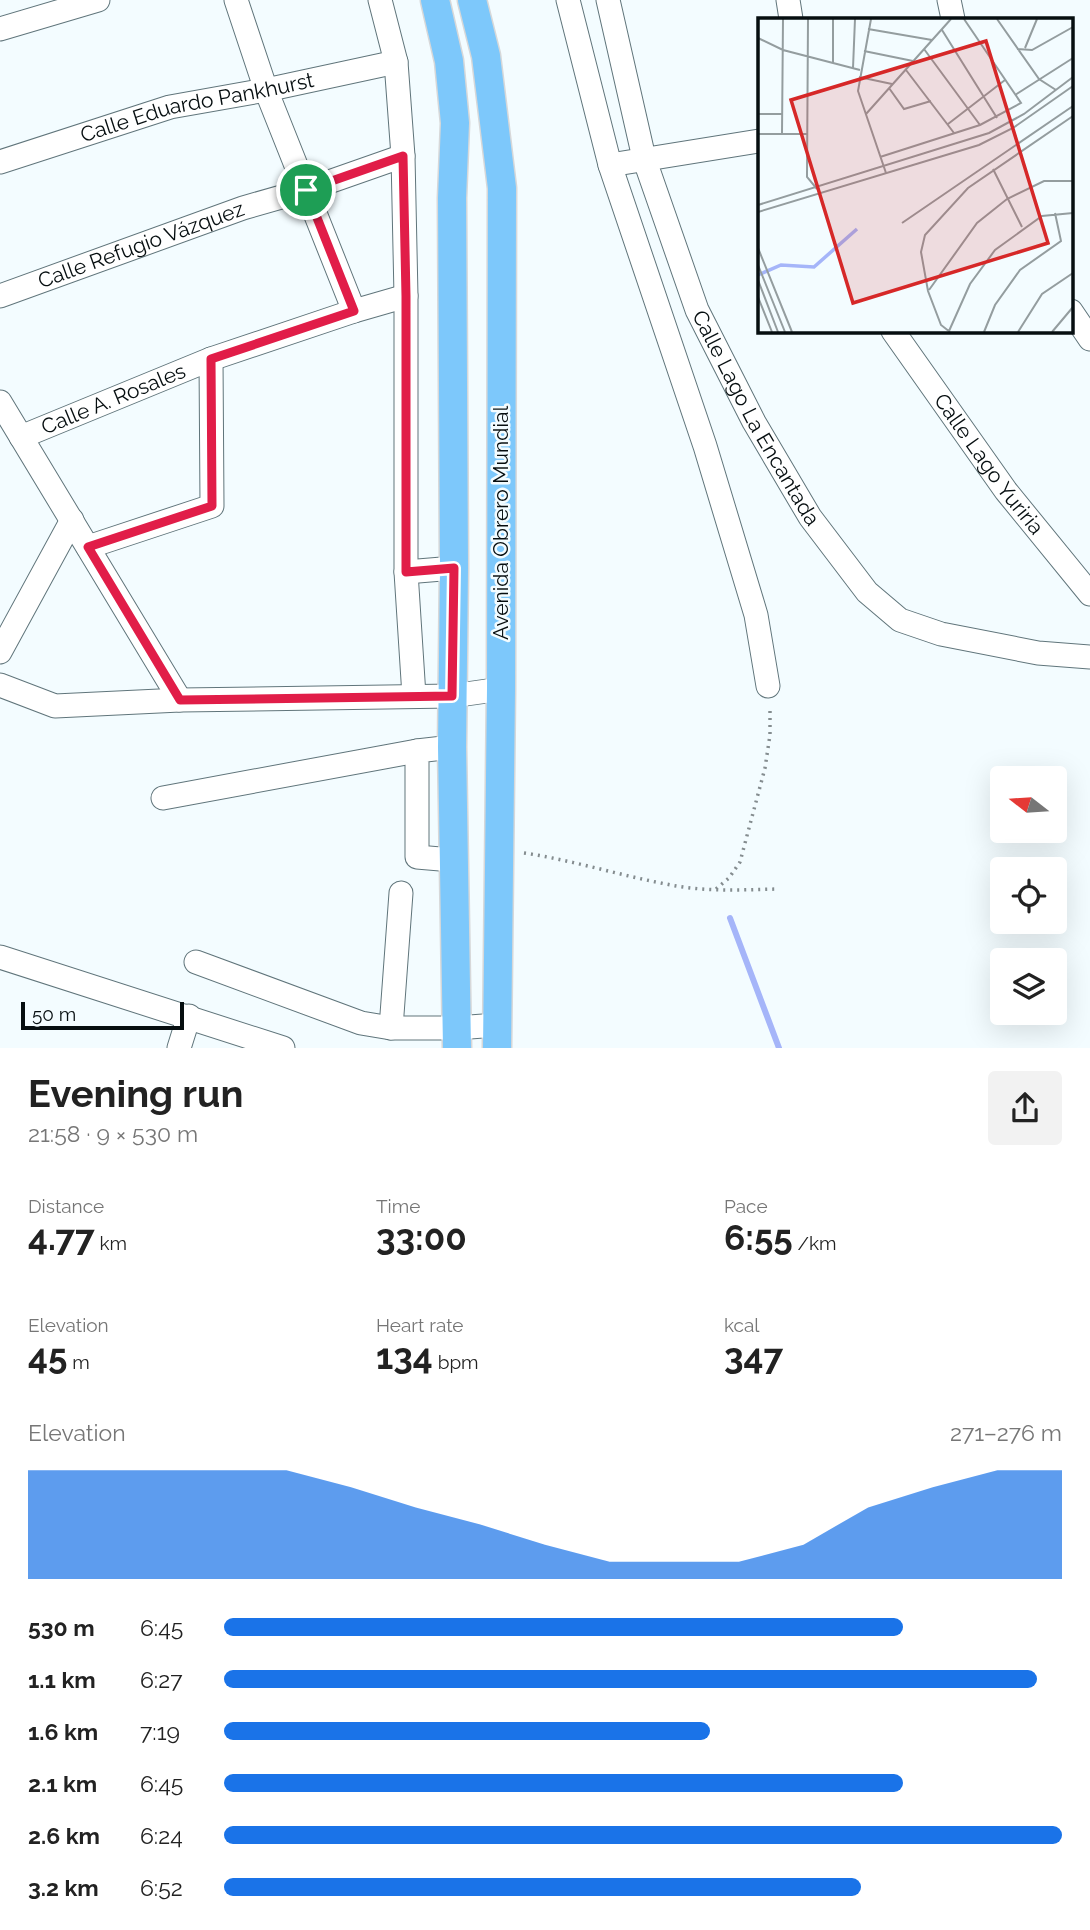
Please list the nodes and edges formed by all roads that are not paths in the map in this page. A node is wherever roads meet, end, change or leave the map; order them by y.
1 (98, 0) edge
2 (236, 0) edge
3 (380, 0) edge
4 (435, 0) edge
5 (472, 0) edge
6 (568, 0) edge
7 (608, 0) edge
8 (788, 0) edge
9 (949, 0) edge
10 (791, 18) edge
11 (953, 18) edge
12 (0, 29) edge
13 (396, 62) junction
14 (266, 90) junction
15 (758, 141) edge
16 (403, 156) junction
17 (644, 158) junction
18 (0, 162) edge
19 (610, 165) junction
20 (306, 190) junction
21 (0, 296) edge
22 (406, 296) junction
23 (354, 311) junction
24 (1072, 312) edge
25 (894, 332) edge
26 (1090, 339) edge
27 (211, 359) junction
28 (0, 402) edge
29 (20, 437) junction
30 (72, 520) junction
31 (88, 547) junction
32 (454, 568) junction
33 (406, 572) junction
34 (1090, 594) edge
35 (0, 652) edge
36 (1090, 657) edge
37 (0, 685) edge
38 (768, 686) road end
39 (501, 689) junction
40 (414, 696) junction
41 (452, 696) junction
42 (180, 700) junction
43 (452, 747) junction
44 (416, 751) junction
45 (163, 798) dead end
46 (452, 860) junction
47 (401, 893) dead end
48 (0, 957) edge
49 (196, 962) dead end
50 (189, 1016) junction
51 (391, 1028) junction
52 (457, 1038) edge
53 (493, 1039) edge
54 (179, 1048) edge
55 (283, 1048) edge

1 - 12 street
2 - 14 street
3 - 13 street
4 - 32 main road
5 - 39 main road, Avenida Obrero Mundial
6 - 19 street, Calle Lago La Encantada
7 - 17 street, Calle Lago La Encantada
8 - 10 street
9 - 11 street
13 - 14 street, Calle Eduardo Pankhurst
13 - 16 street
14 - 18 street, Calle Eduardo Pankhurst
14 - 20 street
15 - 17 street
16 - 20 street, Calle Refugio Vázquez
16 - 22 street
17 - 19 street
17 - 36 street, Calle Lago La Encantada
19 - 38 street, Calle Lago La Encantada
20 - 21 street, Calle Refugio Vázquez
20 - 23 street
22 - 23 street, Calle A. Rosales
22 - 33 street
23 - 27 street, Calle A. Rosales
24 - 26 street
25 - 34 street, Calle Lago Yuriria
27 - 29 street, Calle A. Rosales
27 - 31 street
28 - 29 street
29 - 30 street
30 - 31 street
30 - 35 street
31 - 42 street
32 - 33 street
32 - 41 main road
33 - 40 street
37 - 42 street
39 - 41 street
39 - 53 main road, Avenida Obrero Mundial
40 - 41 street
40 - 42 street
41 - 43 main road
43 - 44 street
43 - 46 main road
44 - 45 street
44 - 46 street
46 - 52 main road
47 - 51 street
48 - 50 street
49 - 51 street
50 - 54 street
50 - 55 street
51 - 52 street
52 - 53 street

